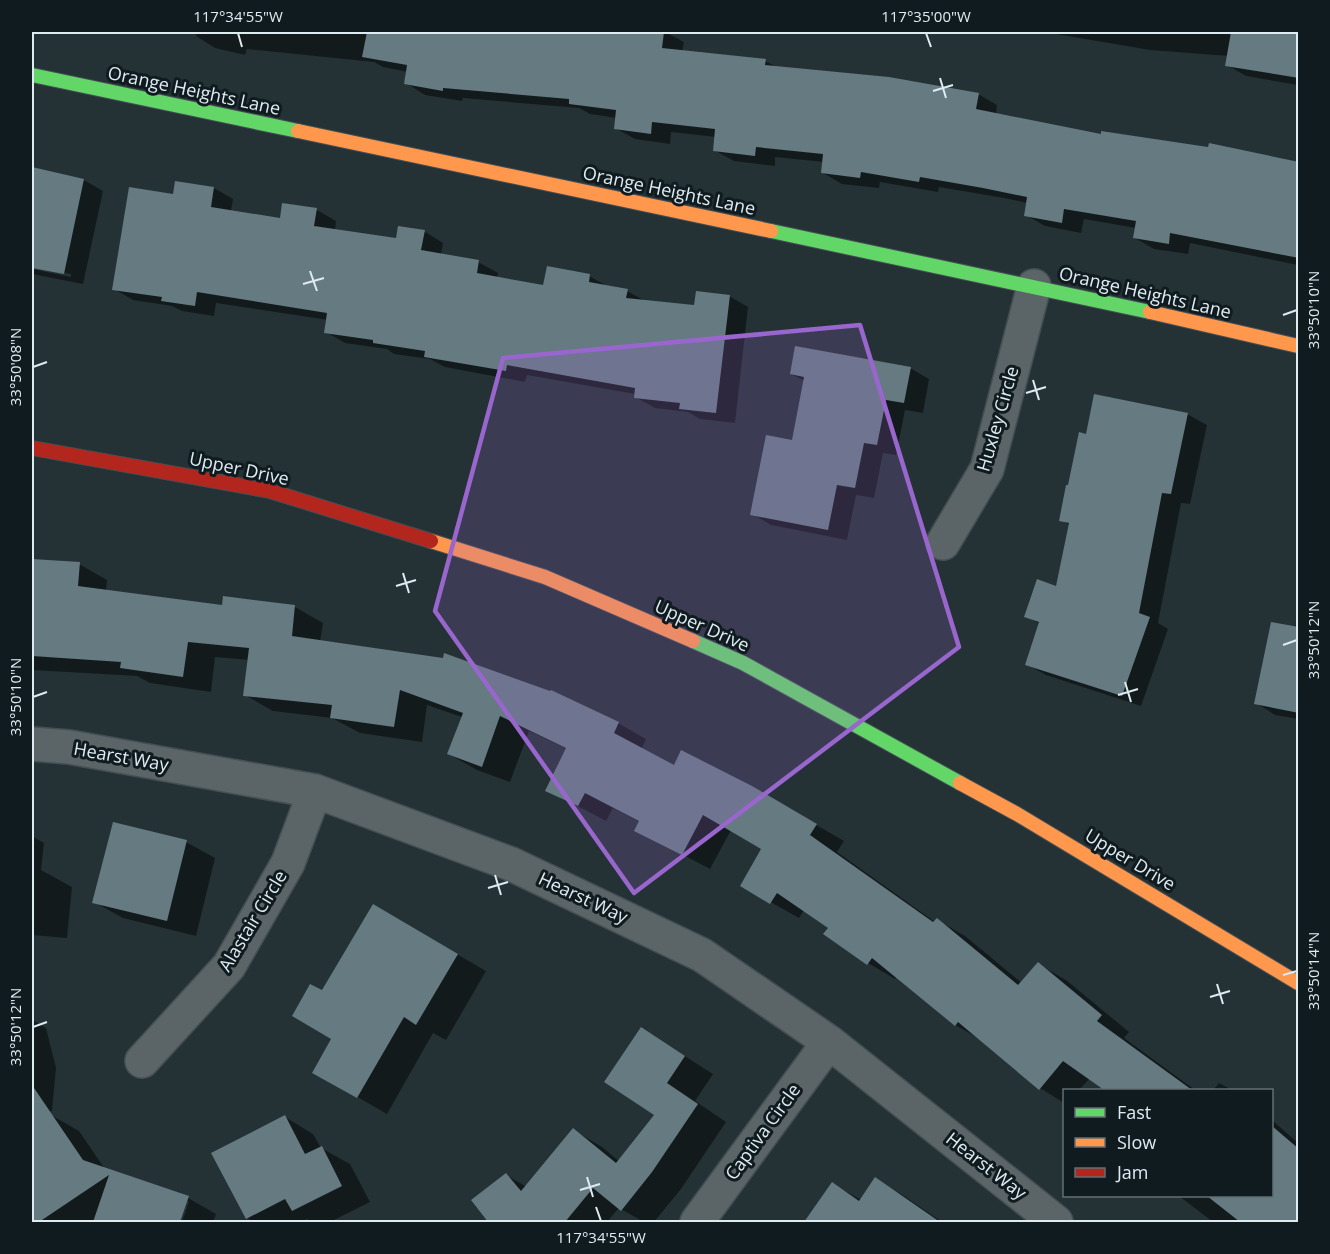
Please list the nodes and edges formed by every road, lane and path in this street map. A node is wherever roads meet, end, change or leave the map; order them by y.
1 (32, 75) edge
2 (1034, 286) junction
3 (1299, 346) edge
4 (32, 448) edge
5 (943, 543) dead end
6 (32, 744) edge
7 (315, 791) junction
8 (1299, 983) edge
9 (829, 1042) junction
10 (142, 1061) dead end
11 (697, 1222) edge
12 (1056, 1222) edge

1 - 2 main road, Orange Heights Lane
2 - 3 main road, Orange Heights Lane
2 - 5 street, Huxley Circle
4 - 8 main road, Upper Drive
6 - 7 street, Hearst Way
7 - 9 street, Hearst Way
7 - 10 street, Alastair Circle
9 - 11 street, Captiva Circle
9 - 12 street, Hearst Way

